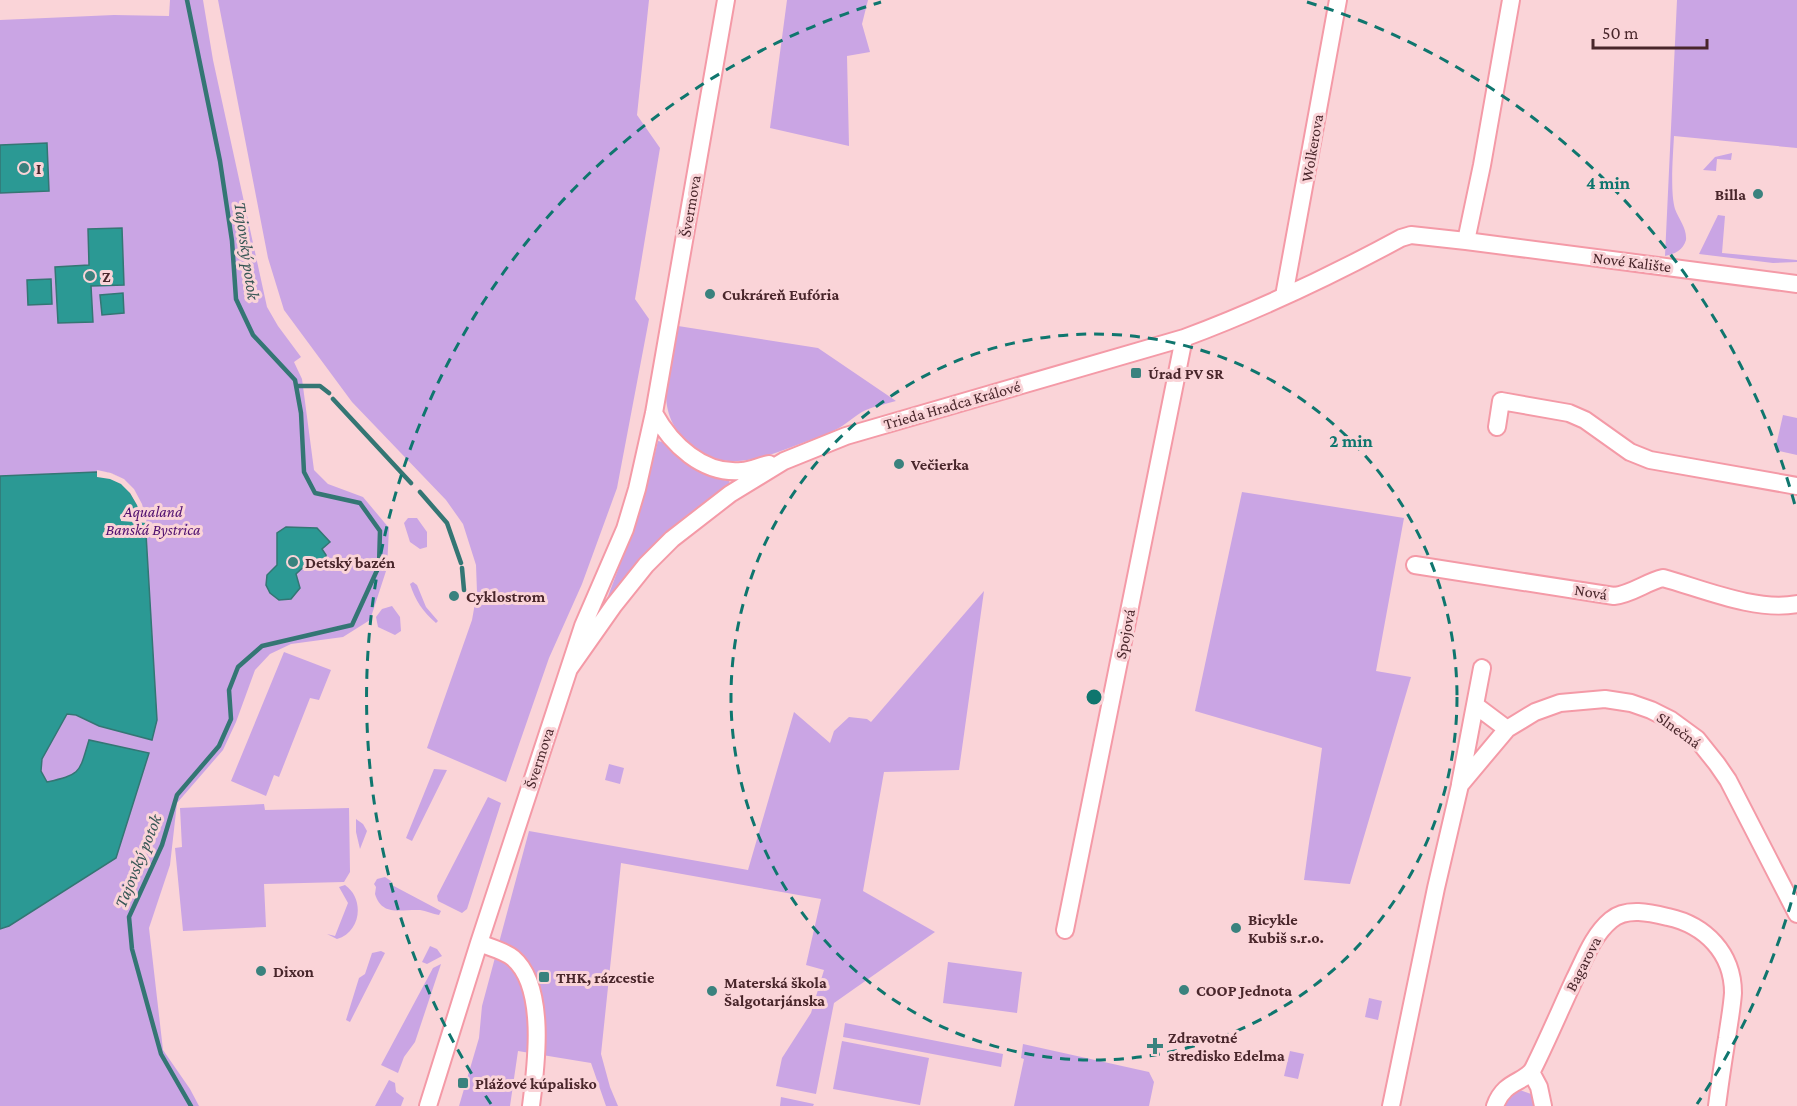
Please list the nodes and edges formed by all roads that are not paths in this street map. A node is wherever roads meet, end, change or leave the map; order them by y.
1 (726, 0) edge
2 (1338, 0) edge
3 (1511, 0) edge
4 (1401, 238) joint
5 (1466, 241) junction
6 (1797, 284) edge
7 (1284, 296) junction
8 (1184, 338) junction
9 (654, 413) junction
10 (1497, 427) dead end
11 (784, 460) junction
12 (1797, 486) edge
13 (1415, 565) dead end
14 (1797, 604) edge
15 (1482, 668) dead end
16 (569, 669) junction
17 (1475, 705) junction
18 (1507, 729) junction
19 (1460, 785) junction
20 (1797, 914) edge
21 (1065, 930) dead end
22 (479, 944) junction
23 (1531, 1072) junction
24 (428, 1106) edge
25 (531, 1106) edge
26 (1391, 1106) edge
27 (1495, 1106) edge
28 (1543, 1106) edge
29 (1717, 1106) edge

1 - 9 street, Švermova
2 - 7 street, Wolkerova
3 - 5 street
4 - 5 street, Nové Kalište
4 - 7 street, Trieda Hradca Králové
5 - 6 street, Nové Kalište
7 - 8 street, Trieda Hradca Králové
8 - 11 street, Trieda Hradca Králové
8 - 21 street, Spojová
9 - 11 street
9 - 16 street, Švermova
10 - 12 street
11 - 16 street, Trieda Hradca Králové
13 - 14 street, Nová
15 - 17 street, Slnečná
16 - 22 street, Švermova
17 - 18 street
17 - 19 street, Slnečná
18 - 19 street, Slnečná
18 - 20 street, Slnečná
19 - 26 street, Slnečná
22 - 24 street, Švermova
22 - 25 street
23 - 27 street
23 - 28 street
23 - 29 street, Bagarova

